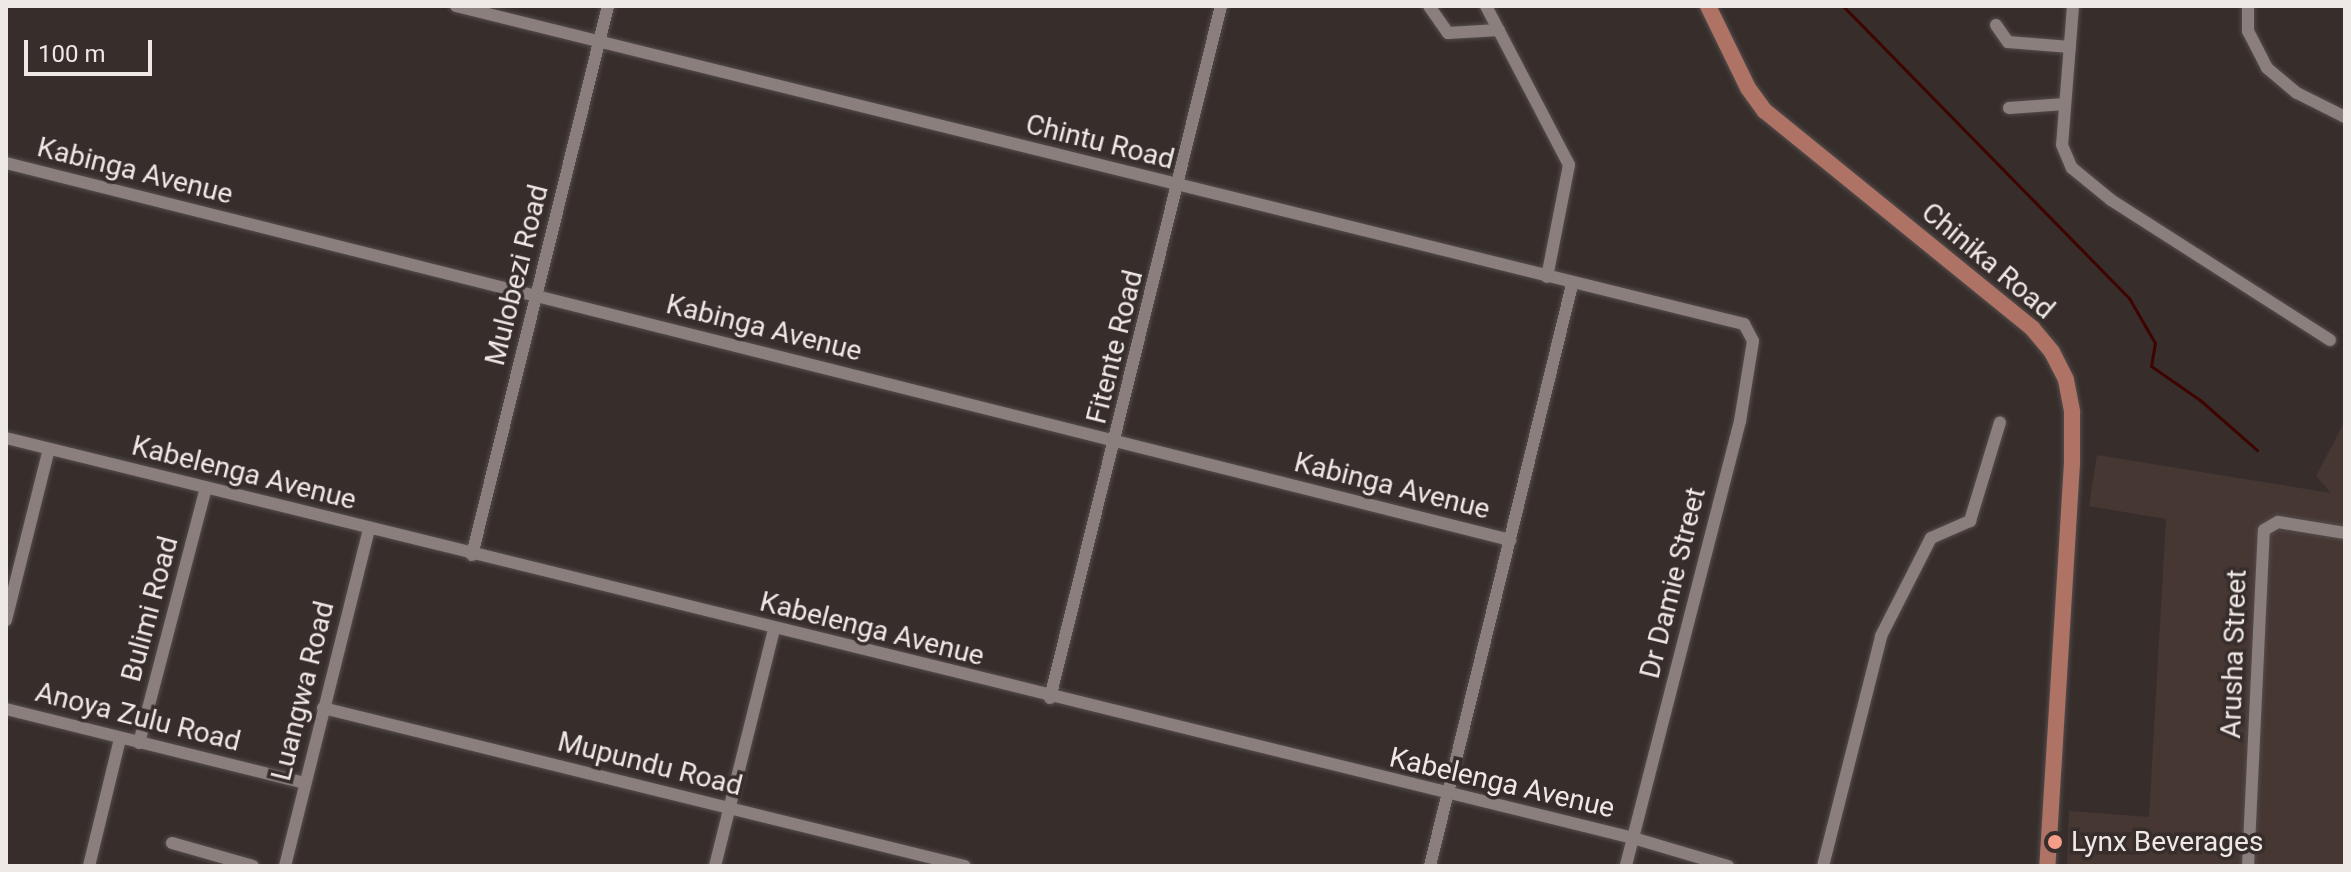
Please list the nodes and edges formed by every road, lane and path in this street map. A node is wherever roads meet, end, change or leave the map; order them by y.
1 (456, 6) edge
2 (608, 6) edge
3 (1221, 6) edge
4 (1429, 6) edge
5 (1486, 6) edge
6 (1708, 6) edge
7 (2073, 6) edge
8 (2248, 6) edge
9 (1996, 25) dead end
10 (1499, 30) junction
11 (600, 42) junction
12 (2070, 47) junction
13 (2065, 104) junction
14 (2009, 108) dead end
15 (2345, 117) edge
16 (6, 163) edge
17 (1179, 186) junction
18 (1547, 277) junction
19 (1572, 285) junction
20 (537, 296) junction
21 (1734, 318) joint
22 (2330, 340) dead end
23 (2000, 422) dead end
24 (6, 438) edge
25 (1116, 441) junction
26 (49, 449) junction
27 (206, 488) junction
28 (369, 529) junction
29 (2345, 533) edge
30 (1510, 540) junction
31 (472, 555) junction
32 (6, 620) edge
33 (774, 630) junction
34 (1050, 698) junction
35 (323, 708) junction
36 (6, 709) edge
37 (120, 739) junction
38 (139, 743) junction
39 (305, 783) junction
40 (1447, 796) junction
41 (729, 809) junction
42 (1633, 838) junction
43 (172, 843) dead end
44 (89, 866) edge
45 (253, 866) edge
46 (285, 866) edge
47 (715, 866) edge
48 (965, 866) edge
49 (1430, 866) edge
50 (1626, 866) edge
51 (1728, 866) edge
52 (1823, 866) edge
53 (2047, 866) edge
54 (2248, 866) edge

1 - 11 street, Chintu Road
2 - 11 street, Mulobezi Road
3 - 17 street, Fitente Road
4 - 10 street
5 - 10 street
6 - 53 main road, Chinika Road
7 - 12 street
8 - 15 street
9 - 12 street
10 - 18 street
11 - 17 street, Chintu Road
11 - 20 street, Mulobezi Road
12 - 13 street
13 - 14 street
13 - 22 street
16 - 20 street, Kabinga Avenue
17 - 18 street, Chintu Road
17 - 25 street, Fitente Road
18 - 19 street, Chintu Road
19 - 21 street, Chintu Road
19 - 30 street
20 - 25 street, Kabinga Avenue
20 - 31 street, Mulobezi Road
21 - 42 street, Dr Damie Street
23 - 52 street
24 - 26 street, Kabelenga Avenue
25 - 30 street, Kabinga Avenue
25 - 34 street, Fitente Road
26 - 27 street, Kabelenga Avenue
26 - 32 street
27 - 28 street, Kabelenga Avenue
27 - 38 street, Bulimi Road
28 - 31 street, Kabelenga Avenue
28 - 35 street, Luangwa Road
29 - 54 street, Arusha Street
30 - 40 street
31 - 33 street, Kabelenga Avenue
33 - 34 street, Kabelenga Avenue
33 - 41 street
34 - 40 street, Kabelenga Avenue
35 - 39 street, Luangwa Road
35 - 41 street, Mupundu Road
36 - 37 street, Anoya Zulu Road
37 - 38 street, Anoya Zulu Road
37 - 44 street
38 - 39 street, Anoya Zulu Road
39 - 46 street, Luangwa Road
40 - 42 street, Kabelenga Avenue
40 - 49 street
41 - 47 street
41 - 48 street, Mupundu Road
42 - 50 street, Dr Damie Street
42 - 51 street, Kabelenga Avenue
43 - 45 street

